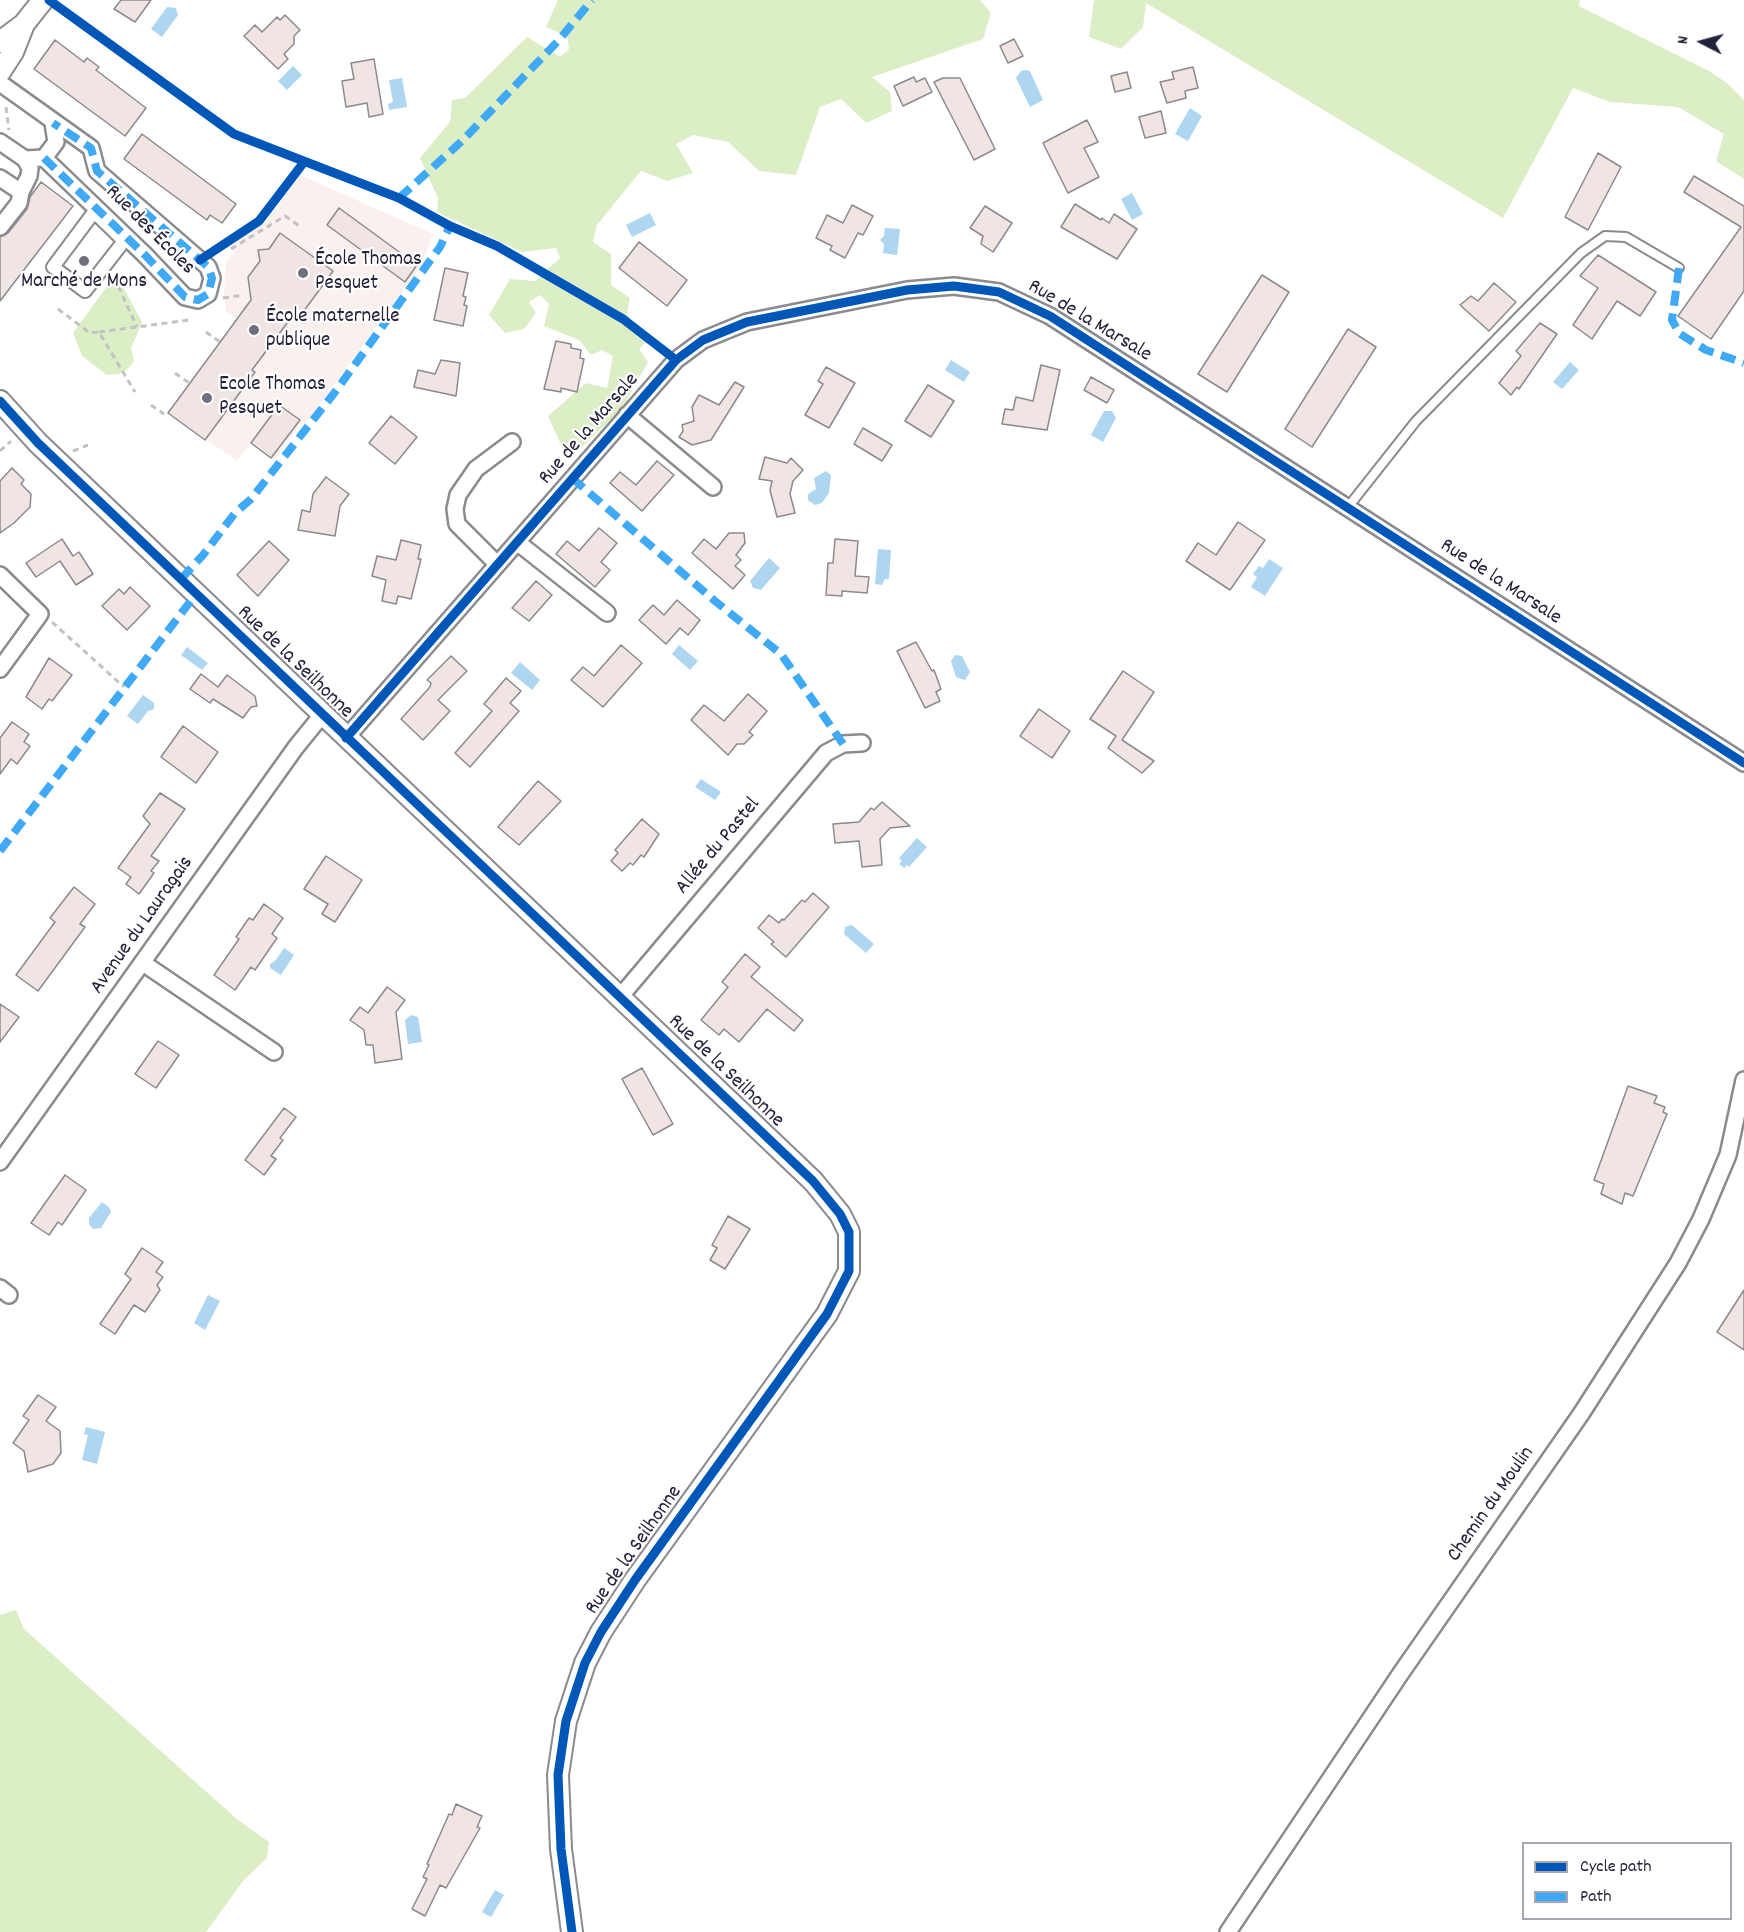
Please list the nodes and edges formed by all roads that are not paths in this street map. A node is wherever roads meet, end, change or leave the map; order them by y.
1 (43, 0) edge
2 (24, 24) junction
3 (0, 42) edge
4 (5, 84) edge
5 (53, 123) junction
6 (2, 143) edge
7 (44, 158) junction
8 (25, 159) junction
9 (0, 178) edge
10 (21, 192) junction
11 (0, 227) edge
12 (103, 268) joint
13 (1679, 268) dead end
14 (0, 401) edge
15 (627, 415) junction
16 (512, 442) dead end
17 (713, 487) dead end
18 (1348, 507) junction
19 (517, 542) junction
20 (497, 564) junction
21 (0, 575) edge
22 (607, 613) dead end
23 (0, 669) edge
24 (322, 715) junction
25 (346, 738) junction
26 (862, 743) dead end
27 (1744, 763) edge
28 (143, 963) junction
29 (620, 997) junction
30 (274, 1052) dead end
31 (1744, 1080) edge
32 (0, 1161) edge
33 (572, 1932) edge
34 (1228, 1932) edge

1 - 2 street
2 - 3 street
2 - 4 street
4 - 5 street, Rue des Écoles
5 - 7 street
5 - 7 street, Rue des Écoles
6 - 8 street
7 - 8 street
8 - 10 street
9 - 10 street
10 - 11 street
12 - 12 street
13 - 18 lane
14 - 24 street, Rue de la Seilhonne
15 - 17 street
15 - 18 street, Rue de la Marsale
15 - 19 street, Rue de la Marsale
16 - 20 street
18 - 27 street, Rue de la Marsale
19 - 20 street, Rue de la Marsale
19 - 22 street
20 - 25 street, Rue de la Marsale
21 - 23 street
24 - 25 street, Rue de la Seilhonne
24 - 28 street, Avenue du Lauragais
25 - 29 street, Rue de la Seilhonne
26 - 29 street, Allée du Pastel
28 - 30 street
28 - 32 street, Avenue du Lauragais
29 - 33 street, Rue de la Seilhonne
31 - 34 street, Chemin du Moulin

